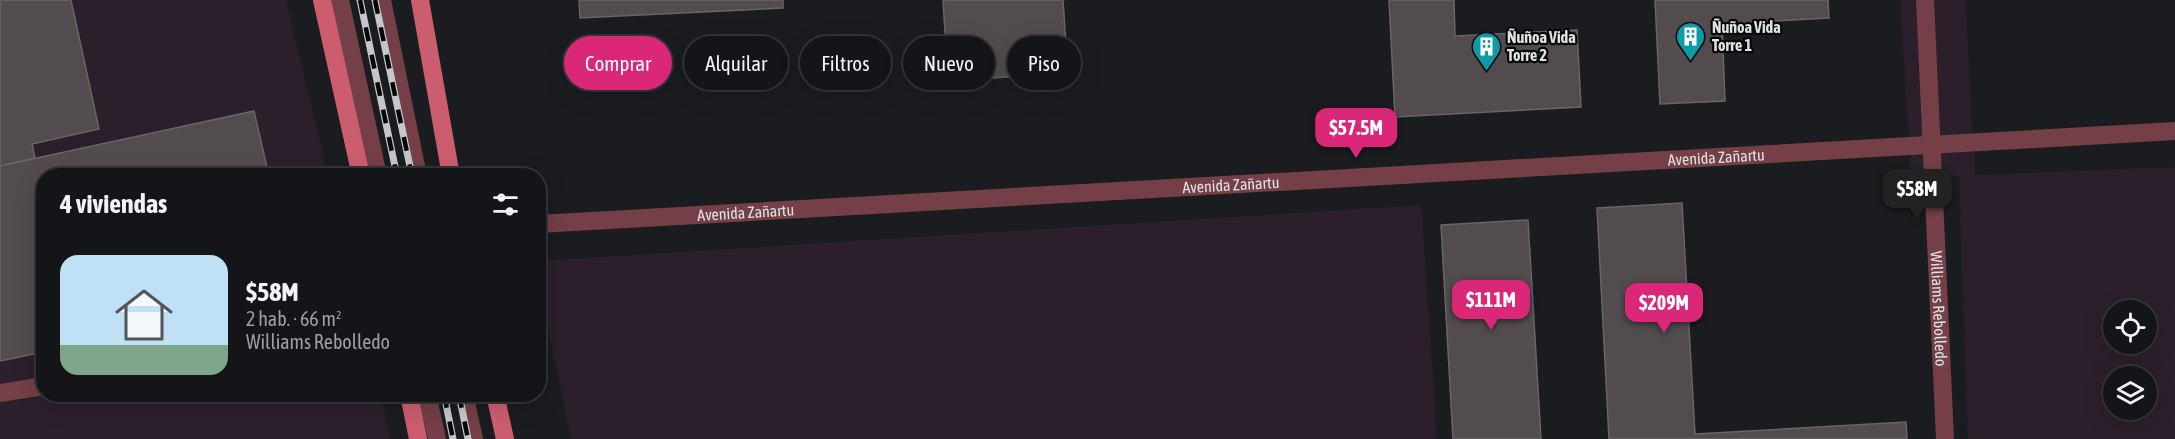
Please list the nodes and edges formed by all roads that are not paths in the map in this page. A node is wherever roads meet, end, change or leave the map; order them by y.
1 (322, 0) edge
2 (340, 0) edge
3 (381, 0) edge
4 (420, 0) edge
5 (1925, 0) edge
6 (2175, 131) edge
7 (1931, 144) junction
8 (359, 168) edge
9 (376, 168) edge
10 (416, 168) edge
11 (450, 168) edge
12 (546, 224) edge
13 (36, 387) edge
14 (0, 393) edge
15 (411, 402) edge
16 (429, 402) edge
17 (466, 402) edge
18 (497, 402) edge
19 (418, 439) edge
20 (437, 439) edge
21 (474, 439) edge
22 (505, 439) edge
23 (1945, 439) edge

1 - 8 main road
2 - 9 street
3 - 10 street
4 - 11 main road
5 - 7 street, Williams Rebolledo
6 - 7 street, Avenida Zañartu
7 - 12 street, Avenida Zañartu
7 - 23 street, Williams Rebolledo
13 - 14 street
15 - 19 main road
16 - 20 street
17 - 21 street
18 - 22 main road

